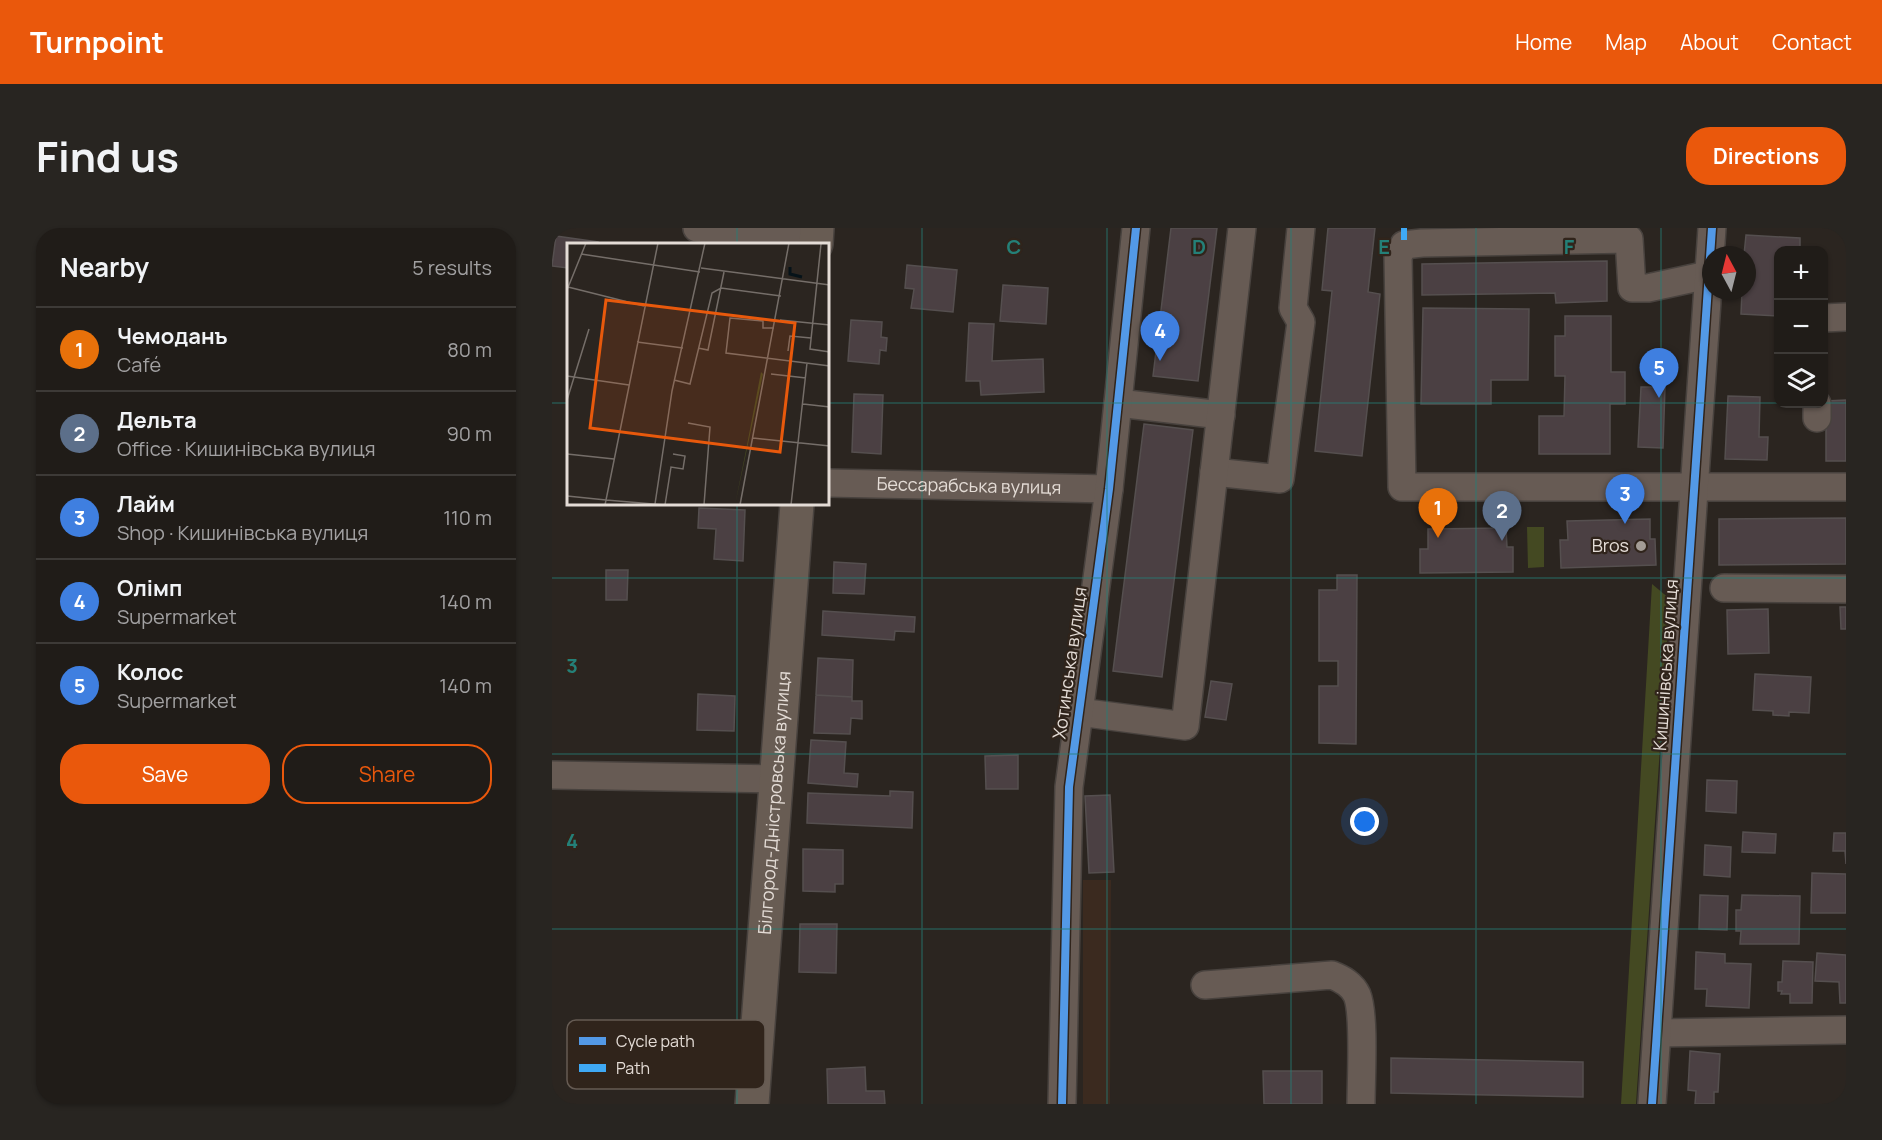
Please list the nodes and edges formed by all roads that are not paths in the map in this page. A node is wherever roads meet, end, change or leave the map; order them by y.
1 (697, 228) edge
2 (1136, 228) edge
3 (1242, 228) edge
4 (1301, 228) edge
5 (1712, 228) edge
6 (816, 237) edge
7 (1710, 246) edge
8 (1702, 276) edge
9 (1706, 300) edge
10 (1846, 317) edge
11 (1828, 318) edge
12 (1118, 403) junction
13 (1221, 416) junction
14 (1214, 472) junction
15 (830, 483) edge
16 (1693, 487) junction
17 (1846, 487) edge
18 (1109, 489) junction
19 (796, 506) edge
20 (1724, 588) dead end
21 (1846, 589) edge
22 (1079, 712) junction
23 (552, 775) edge
24 (776, 778) junction
25 (1205, 985) dead end
26 (758, 1020) edge
27 (1846, 1030) edge
28 (1657, 1034) junction
29 (753, 1089) edge
30 (752, 1104) edge
31 (1062, 1104) edge
32 (1361, 1104) edge
33 (1652, 1104) edge

1 - 6 street
2 - 12 street, Хотинська вулиця
3 - 13 street
4 - 14 street
5 - 7 street, Кишинівська вулиця
8 - 16 street
9 - 16 street, Кишинівська вулиця
10 - 11 street
12 - 13 street
12 - 18 street, Хотинська вулиця
13 - 14 street
14 - 22 street
15 - 18 street, Бессарабська вулиця
16 - 17 street
16 - 28 street, Кишинівська вулиця
18 - 22 street, Хотинська вулиця
19 - 24 main road, Білгород-Дністровська вулиця
20 - 21 street
22 - 31 street, Хотинська вулиця
23 - 24 street
24 - 26 main road, Білгород-Дністровська вулиця
25 - 32 street
27 - 28 street
28 - 33 street, Кишинівська вулиця
29 - 30 main road, Білгород-Дністровська вулиця

